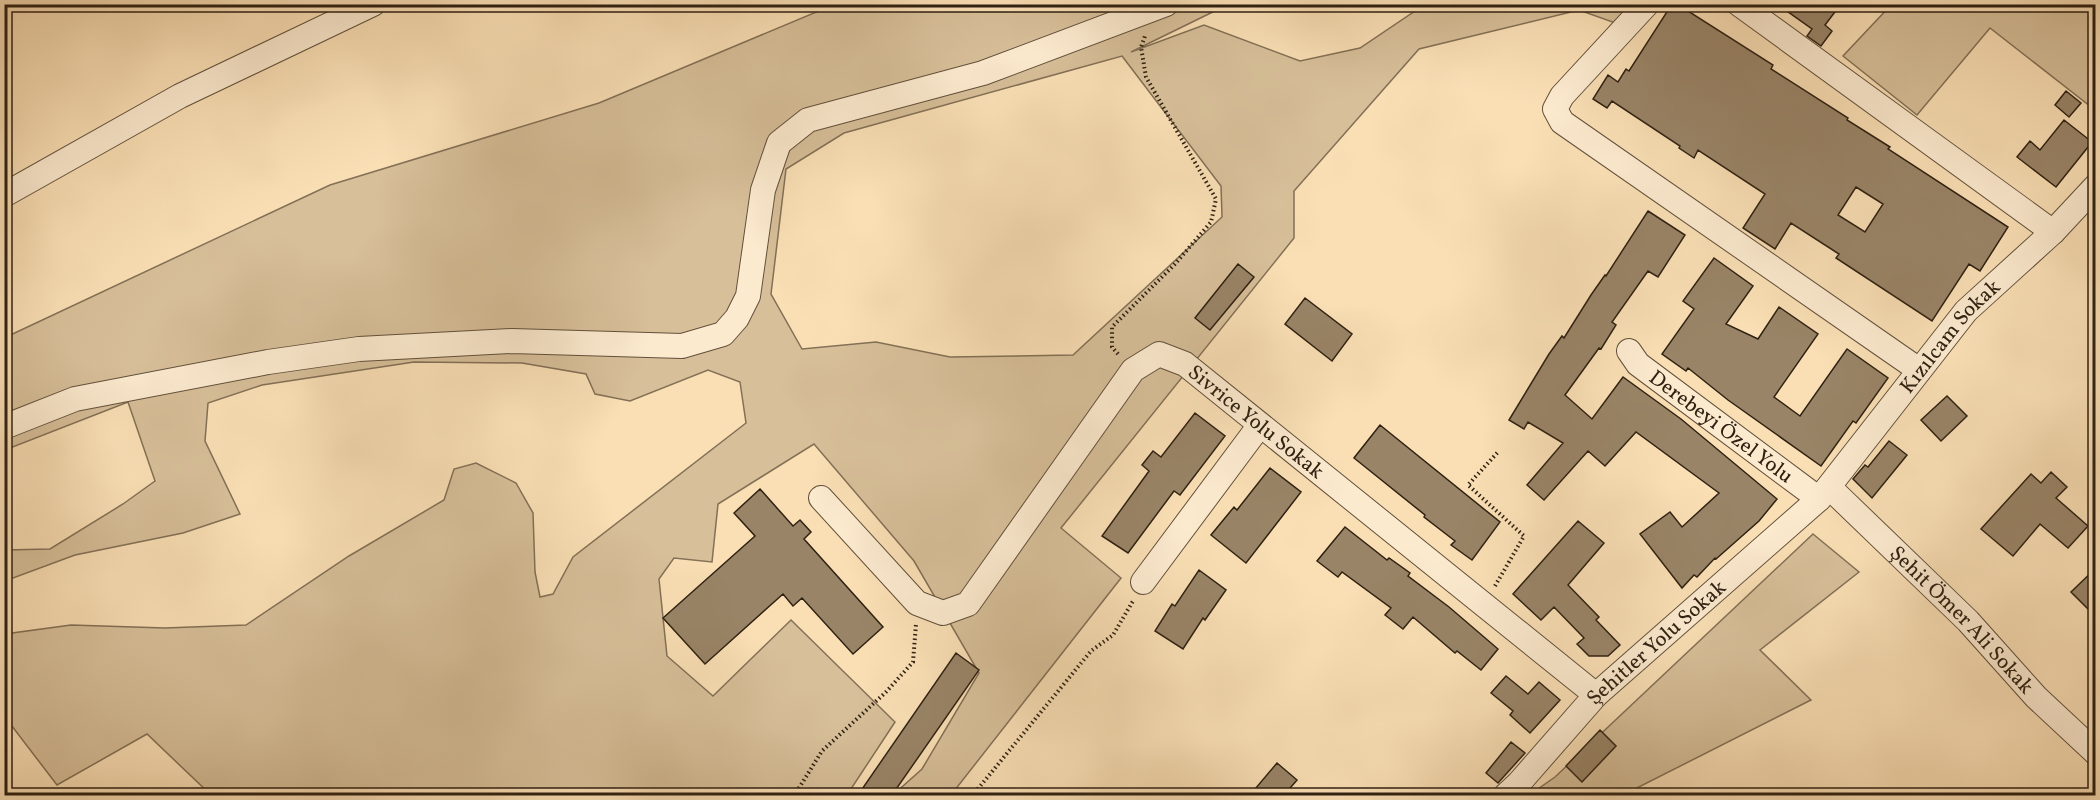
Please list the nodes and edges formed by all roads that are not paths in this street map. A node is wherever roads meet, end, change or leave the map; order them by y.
1 (373, 4) edge
2 (1647, 4) edge
3 (1739, 4) edge
4 (1161, 7) edge
5 (2096, 186) edge
6 (4, 195) edge
7 (2053, 232) junction
8 (1629, 351) dead end
9 (1919, 370) junction
10 (1260, 425) junction
11 (4, 427) edge
12 (1824, 493) junction
13 (821, 498) dead end
14 (1143, 582) road end
15 (1596, 695) junction
16 (2096, 753) edge
17 (1505, 795) edge

1 - 6 street
2 - 9 street
3 - 7 street
4 - 11 street
5 - 7 street, Kızılcam Sokak
7 - 9 street, Kızılcam Sokak
8 - 12 street, Derebeyi Özel Yolu
9 - 12 street, Kızılcam Sokak
10 - 13 street, Sivrice Yolu Sokak
10 - 14 street
10 - 15 street, Sivrice Yolu Sokak
12 - 15 street, Şehitler Yolu Sokak
12 - 16 street, Şehit Ömer Ali Sokak
15 - 17 street, Şehitler Yolu Sokak

